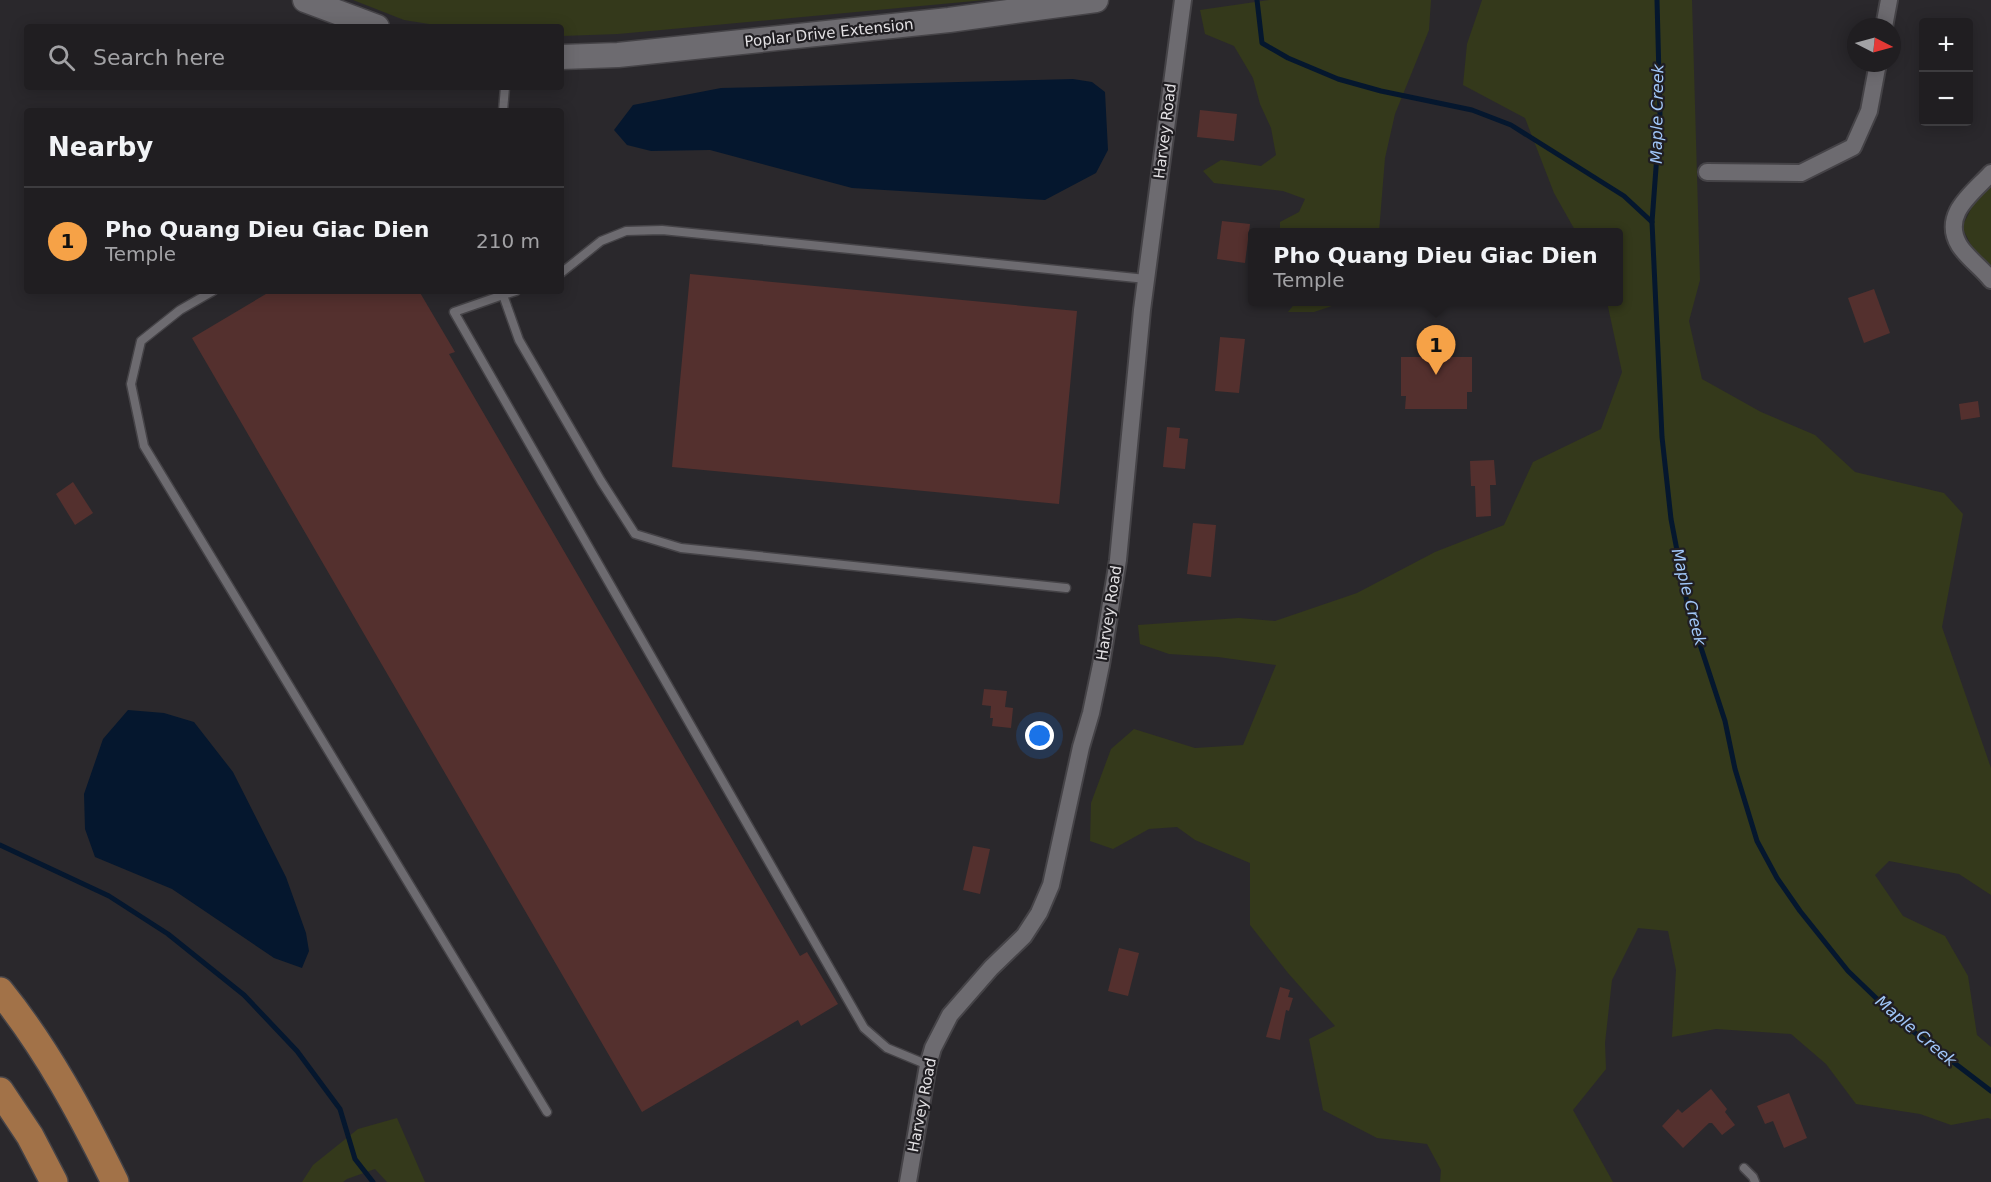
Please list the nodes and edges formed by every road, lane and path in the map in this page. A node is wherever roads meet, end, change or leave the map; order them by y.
1 (305, 0) edge
2 (1096, 0) edge
3 (1183, 0) edge
4 (1889, 0) edge
5 (1886, 18) edge
6 (370, 24) edge
7 (564, 57) edge
8 (1876, 72) edge
9 (505, 90) edge
10 (503, 108) edge
11 (1707, 172) dead end
12 (1991, 173) edge
13 (564, 271) edge
14 (1146, 279) junction
15 (1991, 280) edge
16 (208, 294) edge
17 (500, 294) edge
18 (503, 294) edge
19 (1066, 588) dead end
20 (0, 991) edge
21 (928, 1065) junction
22 (0, 1091) edge
23 (547, 1112) dead end
24 (1744, 1168) dead end
25 (54, 1182) edge
26 (115, 1182) edge
27 (908, 1182) edge
28 (1755, 1182) edge

1 - 6 street
2 - 7 street, Poplar Drive Extension
3 - 14 street, Harvey Road
4 - 5 street
8 - 11 street
9 - 10 lane
12 - 15 street
13 - 14 lane
14 - 21 street, Harvey Road
16 - 23 lane
17 - 21 lane
18 - 19 lane
20 - 26 main road
21 - 27 street, Harvey Road
22 - 25 main road
24 - 28 lane

